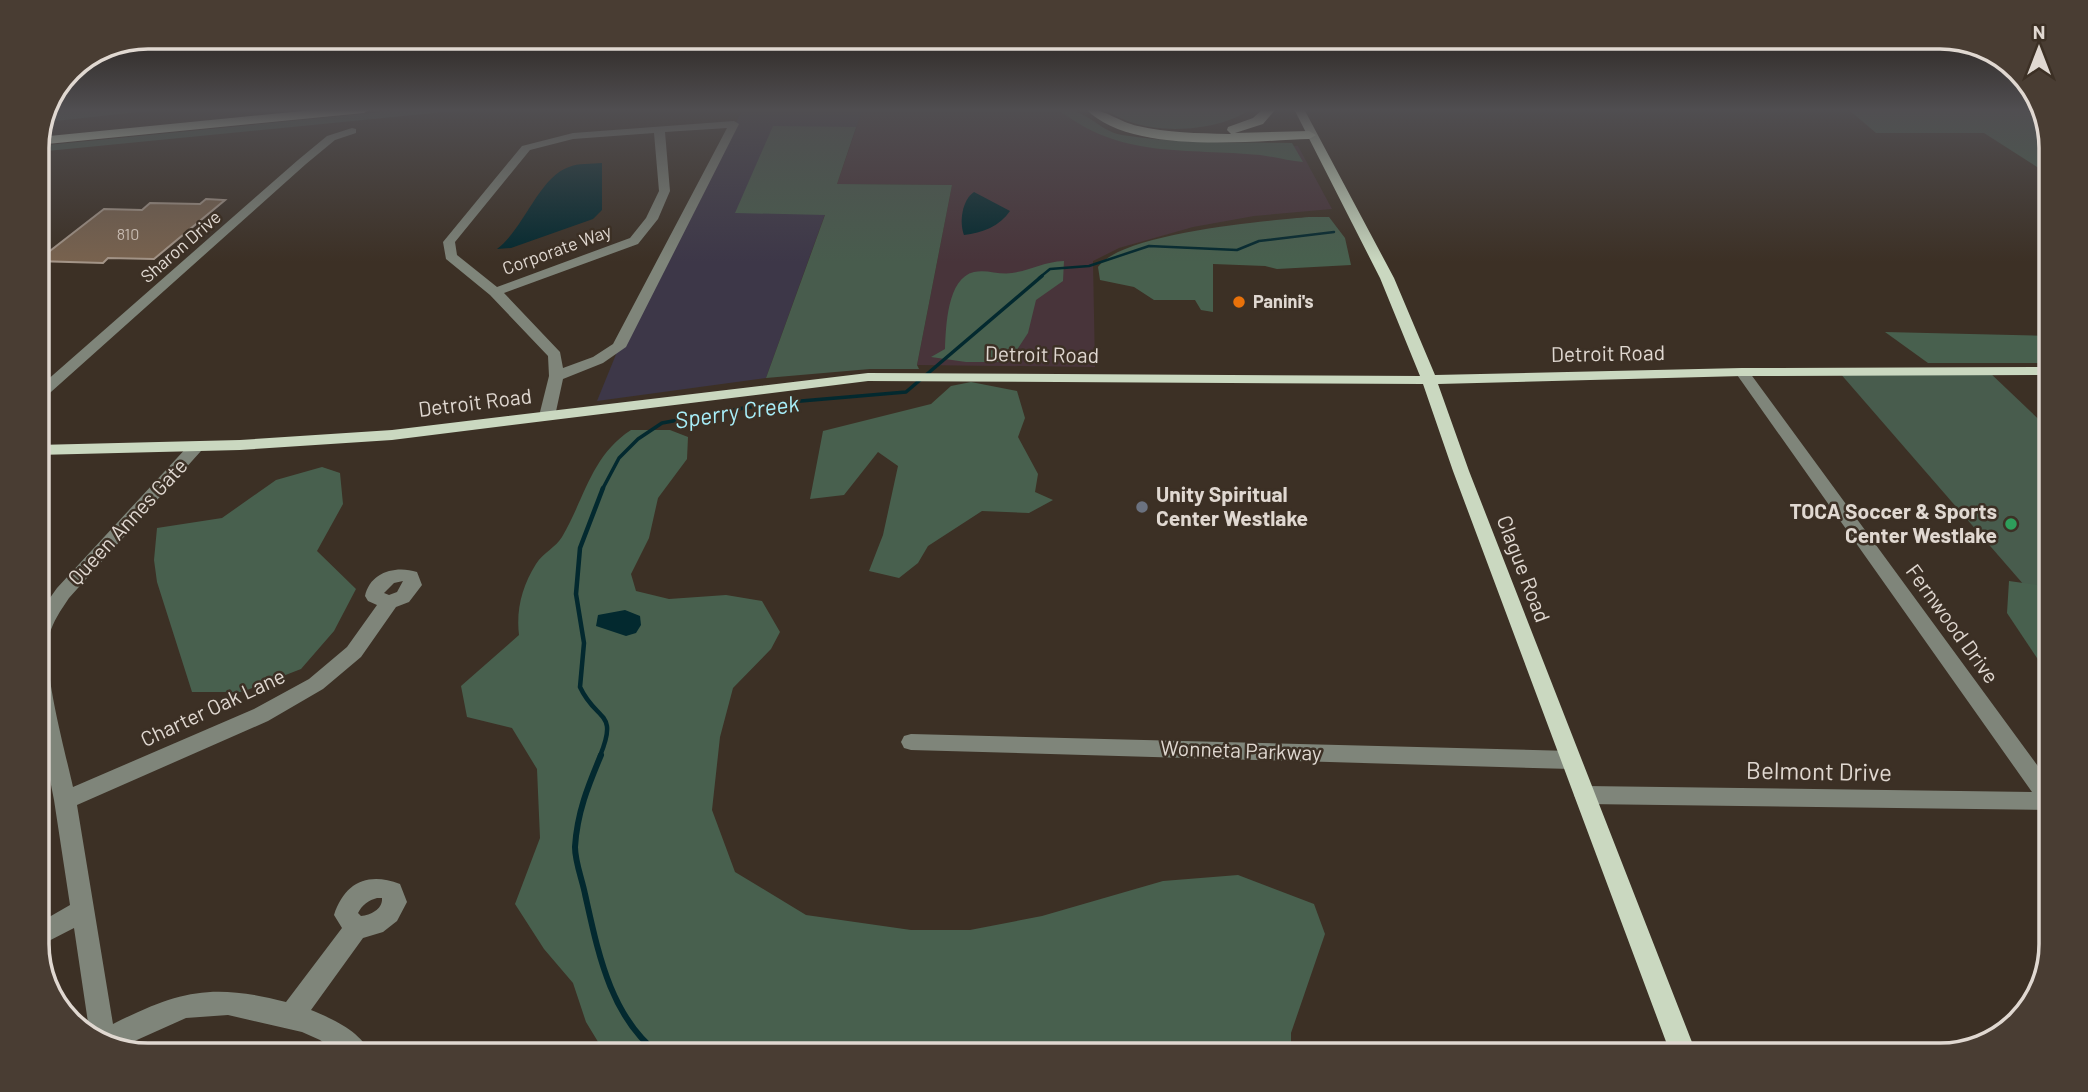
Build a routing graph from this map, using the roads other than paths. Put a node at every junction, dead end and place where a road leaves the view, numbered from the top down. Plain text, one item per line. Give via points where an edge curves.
1 (304, 160) edge
2 (516, 160) edge
3 (661, 160) edge
4 (715, 160) edge
5 (1324, 160) edge
6 (495, 292) junction
7 (2039, 371) edge
8 (1742, 372) junction
9 (556, 376) junction
10 (1430, 380) junction
11 (49, 386) edge
12 (547, 415) junction
13 (195, 448) junction
14 (49, 450) edge
15 (389, 602) dead end
16 (49, 614) edge
17 (49, 733) edge
18 (911, 742) dead end
19 (1571, 760) junction
20 (2039, 784) edge
21 (1585, 795) junction
22 (65, 800) junction
23 (2039, 801) edge
24 (82, 911) junction
25 (356, 928) dead end
26 (49, 929) edge
27 (290, 1017) junction
28 (102, 1032) edge
29 (116, 1037) edge
30 (343, 1043) edge
31 (1679, 1043) edge

1 - 11 street, Sharon Drive
2 - 6 street via 449,242 451,256
3 - 6 street, Corporate Way via 666,174 664,195 634,241
4 - 9 street via 619,347
5 - 10 main road, Clague Road via 1376,254
6 - 9 street via 555,355
7 - 8 main road, Detroit Road
8 - 10 main road, Detroit Road
8 - 20 street, Fernwood Drive
9 - 12 street
10 - 12 main road, Detroit Road via 909,376 793,383
10 - 19 main road, Clague Road
12 - 13 main road, Detroit Road via 445,429
13 - 14 main road, Detroit Road
13 - 16 street, Queen Annes Gate
15 - 22 street, Charter Oak Lane via 354,652 316,684 261,715
17 - 22 street, Queen Annes Gate
18 - 19 street, Wonneta Parkway
19 - 21 main road, Clague Road
21 - 23 street, Belmont Drive
21 - 31 main road, Clague Road
22 - 24 street, Queen Annes Gate
24 - 26 street
24 - 28 street, Queen Annes Gate
25 - 27 street
27 - 29 street via 221,1002 197,1003
27 - 30 street via 327,1030

